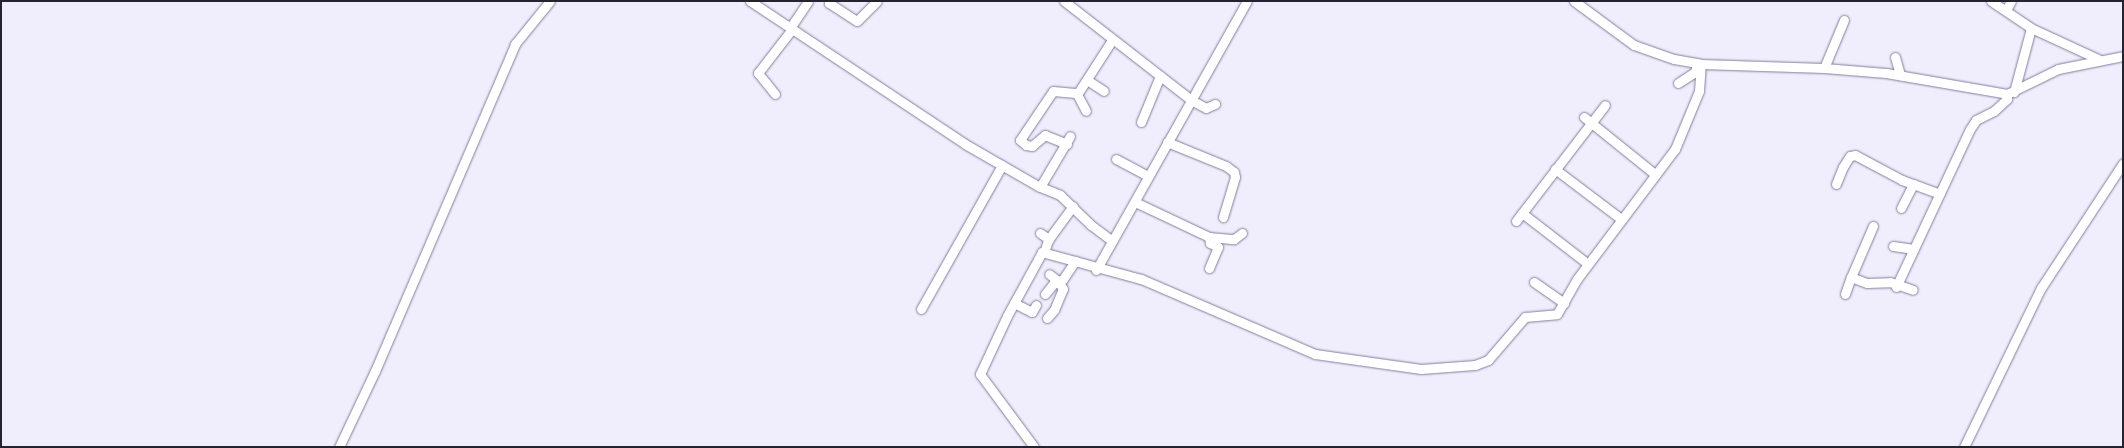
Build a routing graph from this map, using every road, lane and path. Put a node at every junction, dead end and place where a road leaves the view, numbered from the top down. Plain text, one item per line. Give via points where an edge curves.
1 (550, 1) edge
2 (750, 1) edge
3 (808, 1) edge
4 (877, 1) edge
5 (1064, 1) edge
6 (1247, 1) edge
7 (1574, 1) edge
8 (1991, 1) edge
9 (2011, 1) edge
10 (829, 2) edge
11 (2006, 10) junction
12 (1844, 20) dead end
13 (791, 28) junction
14 (2031, 28) junction
15 (1112, 40) junction
16 (2123, 56) edge
17 (1895, 57) dead end
18 (2098, 59) junction
19 (1699, 64) junction
20 (1824, 68) junction
21 (1160, 76) junction
22 (1900, 76) junction
23 (1087, 80) junction
24 (1678, 83) dead end
25 (1104, 91) dead end
26 (2011, 93) junction
27 (775, 94) dead end
28 (1077, 94) junction
29 (1191, 100) junction
30 (1215, 104) dead end
31 (1605, 105) dead end
32 (1086, 111) dead end
33 (1587, 120) junction
34 (1141, 122) dead end
35 (1167, 142) junction
36 (1116, 159) dead end
37 (2123, 164) edge
38 (1002, 165) junction
39 (1555, 169) junction
40 (1656, 175) junction
41 (1148, 176) junction
42 (1836, 184) dead end
43 (1913, 184) junction
44 (1040, 187) junction
45 (1940, 194) junction
46 (1135, 202) junction
47 (1073, 206) junction
48 (1900, 208) dead end
49 (1223, 217) dead end
50 (1621, 219) junction
51 (1873, 226) dead end
52 (1242, 233) dead end
53 (1040, 234) dead end
54 (1209, 237) junction
55 (1049, 239) junction
56 (1112, 241) junction
57 (1893, 246) dead end
58 (1914, 249) junction
59 (1044, 252) junction
60 (1075, 261) junction
61 (1588, 264) junction
62 (1209, 268) dead end
63 (1096, 269) junction
64 (1049, 274) dead end
65 (1852, 277) junction
66 (1058, 281) junction
67 (1534, 282) dead end
68 (1897, 285) junction
69 (1912, 290) dead end
70 (1044, 294) dead end
71 (1845, 294) dead end
72 (1014, 303) junction
73 (1564, 303) junction
74 (1036, 305) dead end
75 (921, 309) dead end
76 (1047, 318) dead end
77 (339, 447) edge
78 (1034, 447) edge
79 (1964, 447) edge

1 - 77 street via 515,44 375,371
2 - 13 street
3 - 13 street
4 - 10 street via 857,22
5 - 15 street
6 - 29 street
7 - 19 street via 1634,45
8 - 11 street
9 - 11 street
11 - 14 street
12 - 20 street
13 - 27 street via 758,74
13 - 38 street via 965,144
14 - 18 street
14 - 26 street
15 - 21 street
15 - 23 street
16 - 18 street
17 - 22 street
18 - 26 street via 2058,69
19 - 20 street
19 - 24 street via 1695,72
19 - 40 street via 1698,91 1675,149
20 - 22 street
21 - 29 street
21 - 34 street
22 - 26 street
23 - 25 street
23 - 28 street
26 - 45 street via 1994,111 1976,120
28 - 32 street
28 - 44 street via 1053,91 1020,140 1032,146 1045,135 1068,140
29 - 30 street via 1206,108
29 - 35 street
31 - 33 street
33 - 39 street
33 - 40 street
35 - 41 street
35 - 49 street via 1234,172 1236,177
36 - 41 street
37 - 79 street via 2041,288
38 - 44 street
38 - 75 street
39 - 50 street
39 - 61 street via 1519,217
40 - 50 street
41 - 46 street
42 - 43 street via 1850,156 1855,155
43 - 45 street
43 - 48 street
44 - 47 street via 1060,195
45 - 58 street
46 - 54 street
46 - 56 street
47 - 55 street
47 - 56 street via 1090,225
50 - 61 street
51 - 65 street
52 - 54 street via 1234,239
53 - 55 street
54 - 62 street via 1210,243 1218,247
55 - 59 street
56 - 63 street
57 - 58 street
58 - 68 street
59 - 60 street
59 - 72 street
60 - 63 street
60 - 66 street via 1063,279
61 - 73 street
63 - 73 street via 1147,282 1315,354 1421,369 1484,362 1523,319 1552,316
64 - 66 street
65 - 68 street via 1867,283 1890,282
65 - 71 street
66 - 70 street
66 - 76 street via 1062,294
67 - 73 street
68 - 69 street
72 - 74 street via 1032,312
72 - 78 street via 980,374

